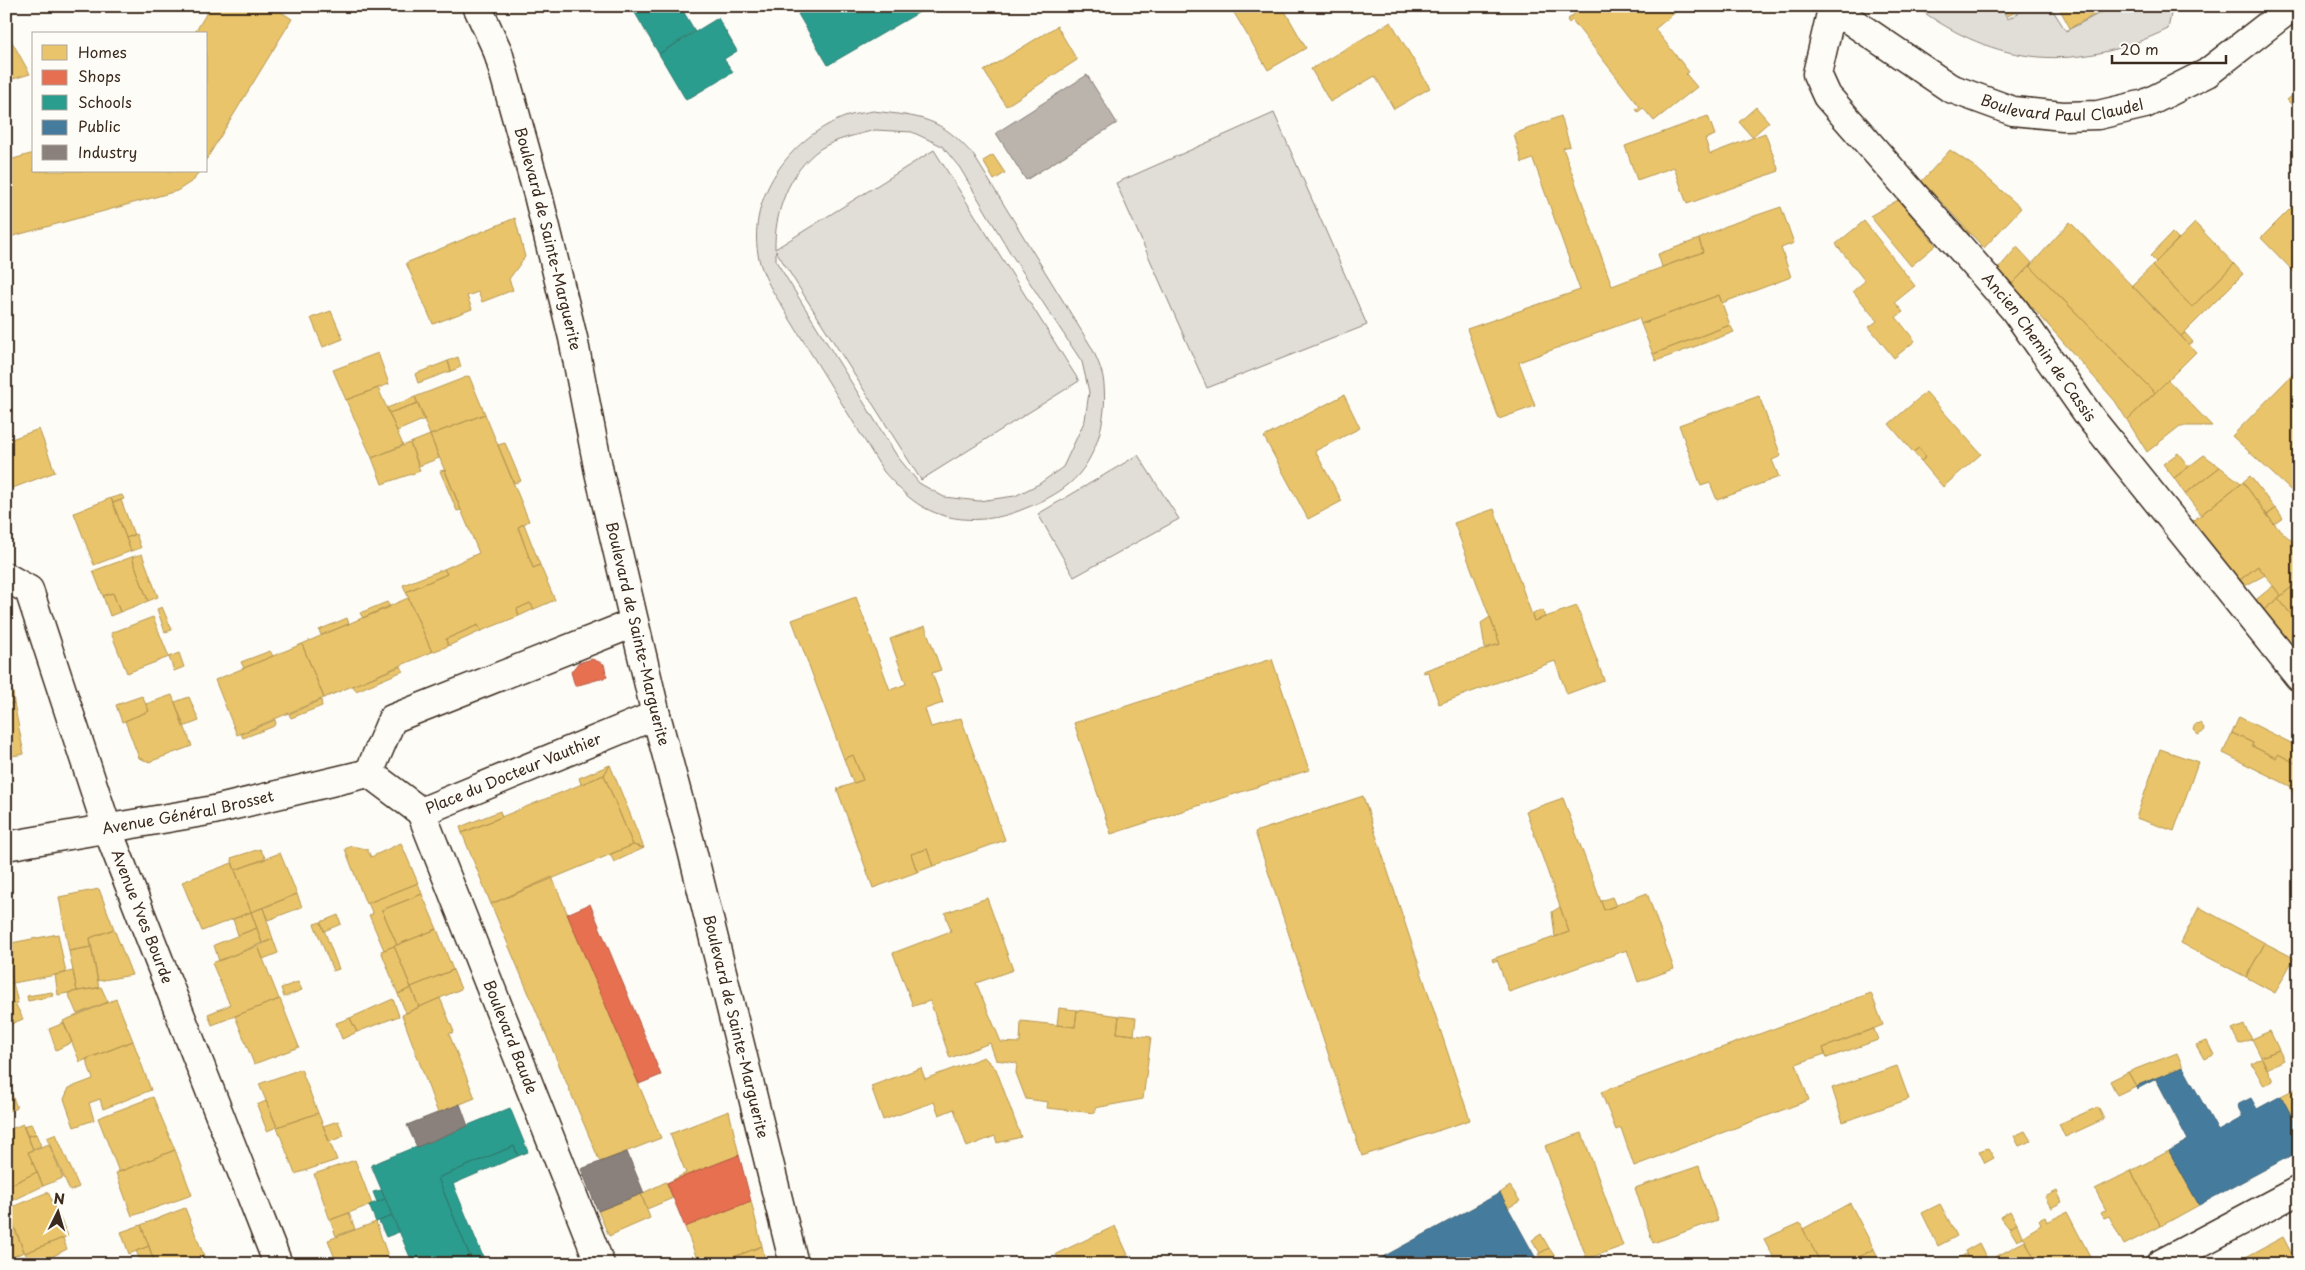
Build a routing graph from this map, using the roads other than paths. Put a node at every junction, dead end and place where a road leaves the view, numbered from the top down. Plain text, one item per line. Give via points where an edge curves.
1 (477, 6) edge
2 (2293, 6) edge
3 (1831, 7) edge
4 (6, 577) edge
5 (634, 623) junction
6 (2299, 677) edge
7 (656, 715) junction
8 (369, 773) junction
9 (421, 812) junction
10 (107, 828) junction
11 (6, 846) edge
12 (2299, 1190) edge
13 (2203, 1254) edge
14 (278, 1264) edge
15 (600, 1264) edge
16 (794, 1264) edge
17 (2160, 1264) edge

1 - 5 street, Boulevard de Sainte-Marguerite via 498,52 538,195 573,338 599,472
2 - 3 street, Boulevard Paul Claudel via 2207,73 2145,104 2098,115 2064,116 2012,111 1950,88
3 - 6 street, Ancien Chemin de Cassis via 1817,74 1827,96 2014,309 2092,420
4 - 10 street, Avenue Yves Bourde via 30,590
5 - 7 street, Boulevard de Sainte-Marguerite
5 - 8 street via 392,719
7 - 9 street, Place du Docteur Vauthier
7 - 16 street, Boulevard de Sainte-Marguerite
8 - 9 street, Place du Docteur Vauthier
8 - 10 street, Avenue Général Brosset via 214,810
9 - 15 street, Boulevard Baude
10 - 11 street, Avenue Général Brosset
10 - 14 street, Avenue Yves Bourde
12 - 13 street
13 - 17 street

